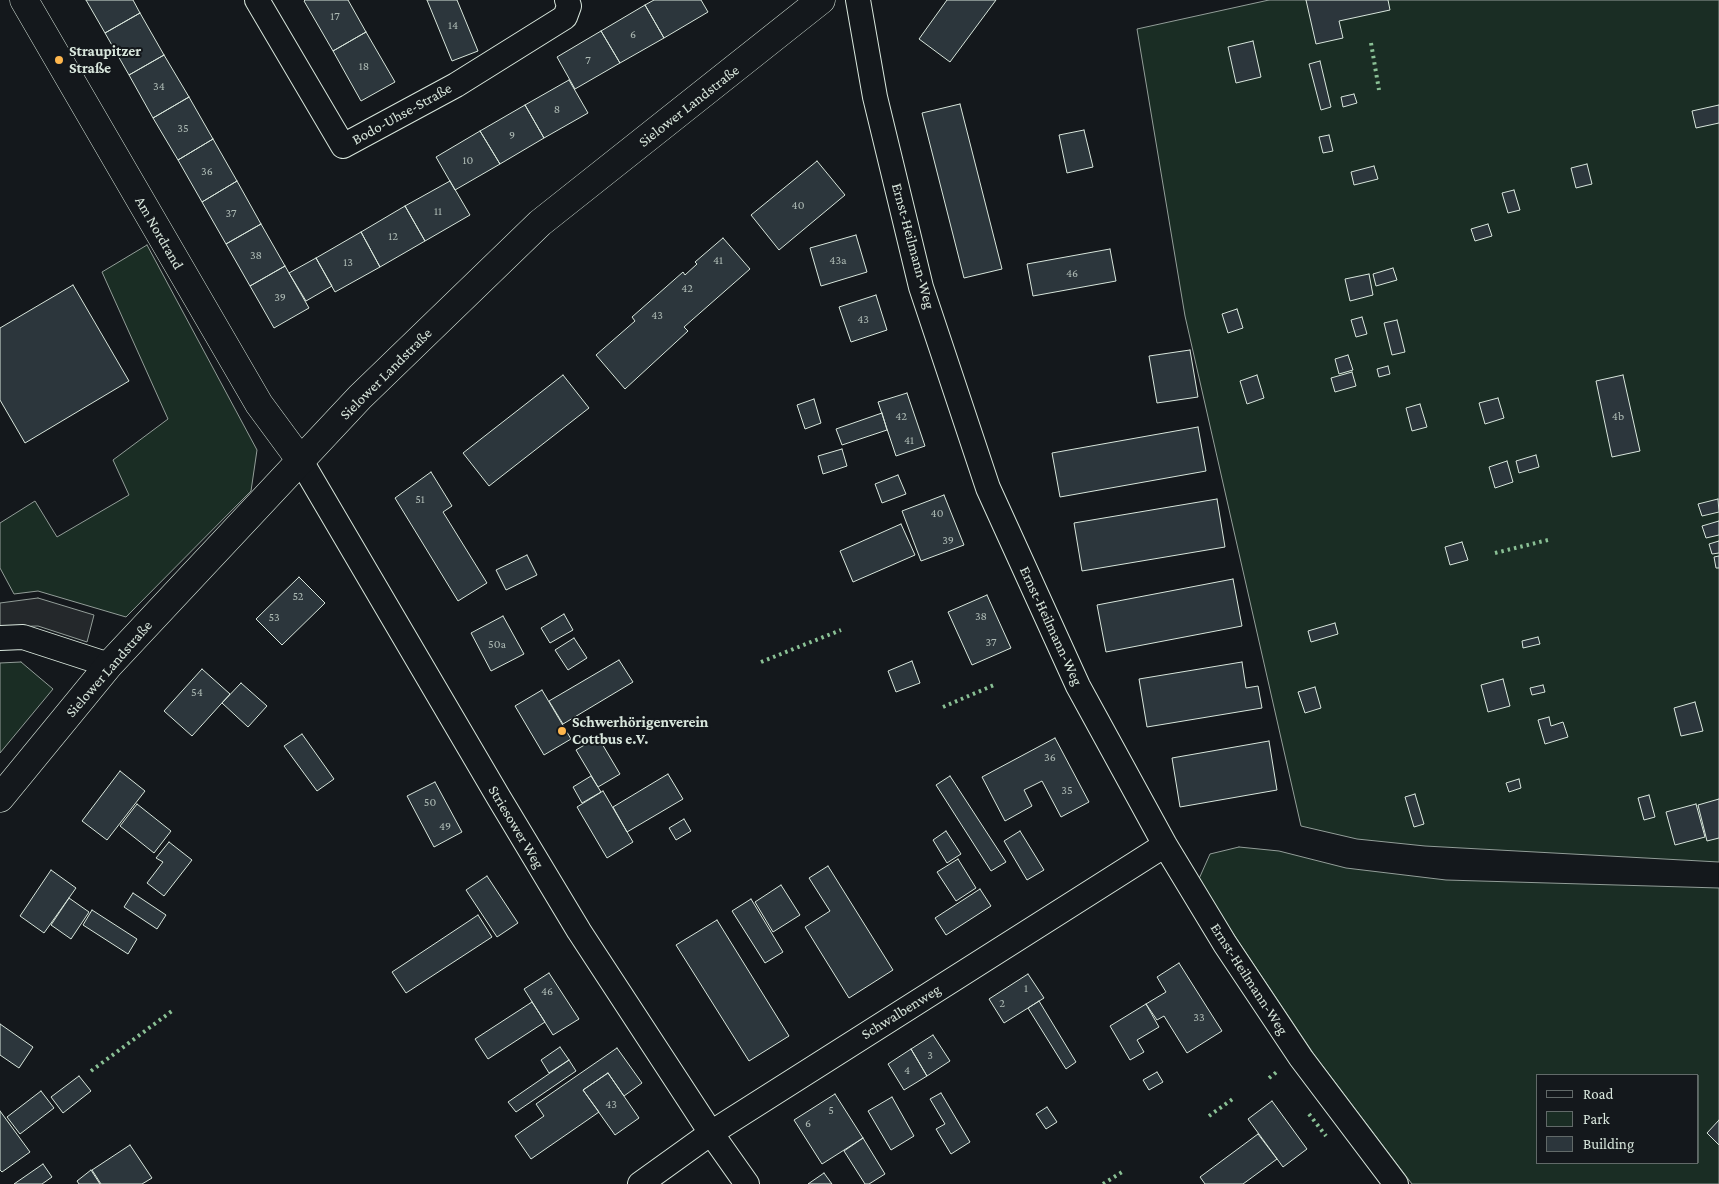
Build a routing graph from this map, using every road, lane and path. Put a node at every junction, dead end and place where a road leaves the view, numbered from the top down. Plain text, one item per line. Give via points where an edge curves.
1 (24, 0) edge
2 (257, 0) edge
3 (567, 0) edge
4 (821, 0) edge
5 (858, 0) edge
6 (301, 461) junction
7 (0, 638) edge
8 (109, 665) junction
9 (0, 798) edge
10 (1165, 845) junction
11 (711, 1133) junction
12 (640, 1184) edge
13 (747, 1184) edge
14 (1396, 1184) edge

1 - 6 main road, Am Nordrand via 259,404
2 - 3 street, Bodo-Uhse-Straße via 343,146 456,85 565,17 569,6
4 - 6 main road, Sielower Landstraße via 540,224 360,397
5 - 10 street, Ernst-Heilmann-Weg via 875,97 921,287 988,488 1078,686
6 - 8 main road, Sielower Landstraße
6 - 11 street, Striesower Weg via 579,931
7 - 8 street via 23,637
8 - 9 main road, Sielower Landstraße
10 - 11 street, Schwalbenweg
10 - 14 street, Ernst-Heilmann-Weg via 1224,944 1301,1058
11 - 12 street, Schwalbenweg
11 - 13 street, Striesower Weg

